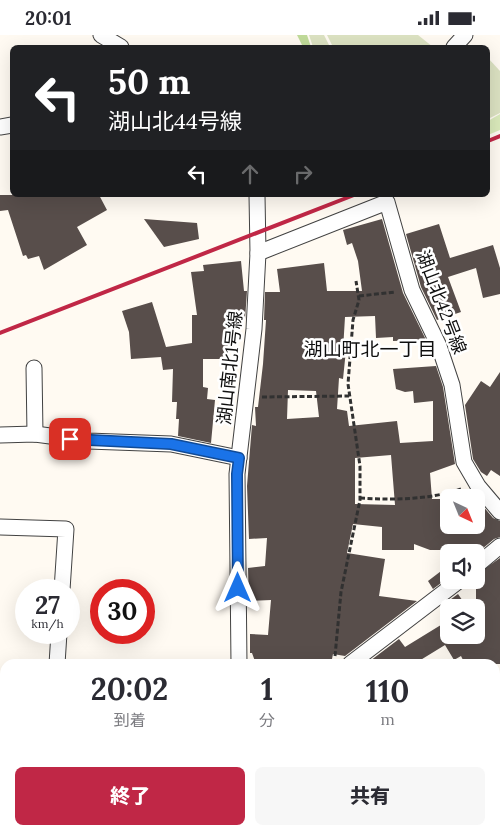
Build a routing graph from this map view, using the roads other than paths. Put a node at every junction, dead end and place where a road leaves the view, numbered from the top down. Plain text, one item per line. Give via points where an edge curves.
1 (101, 35) edge
2 (465, 35) edge
3 (118, 45) edge
4 (456, 45) edge
5 (257, 197) edge
6 (258, 253) junction
7 (34, 368) dead end
8 (35, 434) junction
9 (0, 435) edge
10 (239, 458) junction
11 (500, 512) edge
12 (0, 527) edge
13 (500, 546) edge
14 (485, 558) edge
15 (63, 579) edge
16 (448, 589) edge
17 (58, 644) edge
18 (57, 659) edge
19 (239, 659) edge
20 (356, 659) edge

1 - 3 street
2 - 4 street
5 - 6 street, 湖山南北1号線
6 - 10 street, 湖山南北1号線 via 254,329
6 - 11 street, 湖山北42号線 via 387,202 412,290 439,346 452,385 464,462 474,481
7 - 8 street
8 - 9 street
8 - 10 street via 88,441 171,444
10 - 19 street, 湖山南北1号線
12 - 15 street via 66,529
13 - 14 street
16 - 20 street
17 - 18 street

